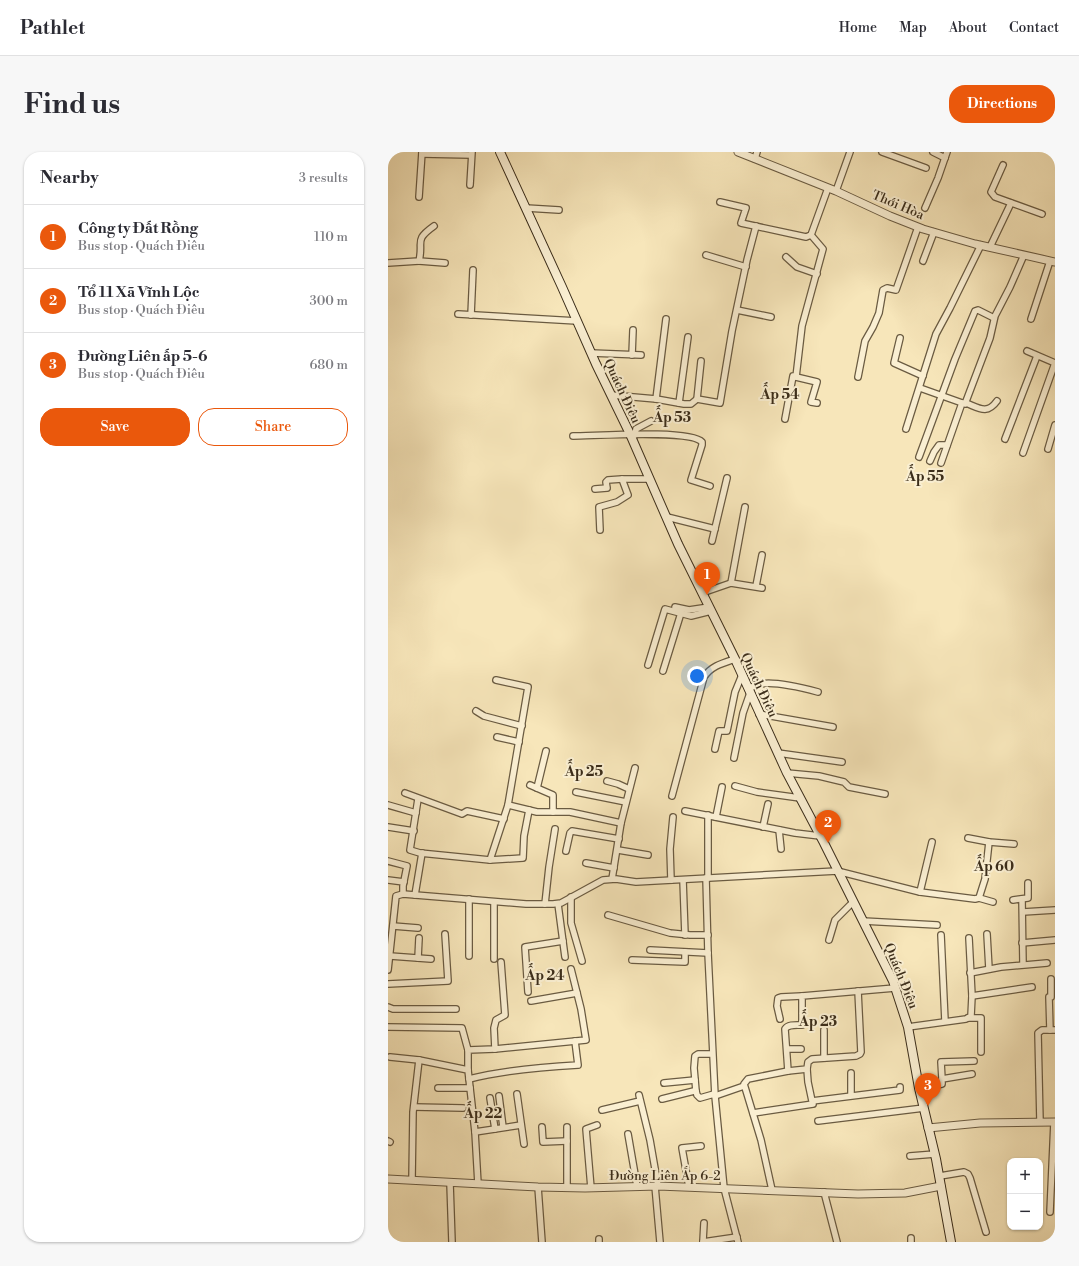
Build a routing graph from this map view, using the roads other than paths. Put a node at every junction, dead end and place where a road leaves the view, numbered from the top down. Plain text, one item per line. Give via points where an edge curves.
1 (500, 152) edge
2 (738, 152) edge
3 (850, 152) edge
4 (882, 152) edge
5 (933, 152) edge
6 (422, 153) edge
7 (472, 154) edge
8 (756, 155) edge
9 (946, 155) edge
10 (1003, 165) dead end
11 (926, 168) dead end
12 (470, 186) dead end
13 (828, 188) junction
14 (836, 191) junction
15 (419, 197) dead end
16 (720, 202) dead end
17 (1011, 203) junction
18 (526, 208) junction
19 (925, 208) dead end
20 (559, 210) dead end
21 (1042, 214) dead end
22 (434, 226) dead end
23 (756, 226) junction
24 (918, 227) junction
25 (934, 232) junction
26 (811, 235) junction
27 (981, 245) junction
28 (990, 247) junction
29 (706, 255) dead end
30 (1024, 255) junction
31 (786, 257) dead end
32 (418, 261) junction
33 (923, 261) dead end
34 (1053, 262) edge
35 (388, 263) edge
36 (445, 263) dead end
37 (746, 267) junction
38 (473, 270) dead end
39 (817, 274) junction
40 (737, 310) junction
41 (458, 314) dead end
42 (471, 315) junction
43 (771, 317) dead end
44 (994, 318) junction
45 (666, 319) dead end
46 (1031, 319) dead end
47 (578, 321) junction
48 (633, 330) dead end
49 (688, 337) dead end
50 (900, 338) dead end
51 (1027, 351) dead end
52 (591, 353) junction
53 (632, 354) junction
54 (641, 355) dead end
55 (1037, 356) junction
56 (700, 361) dead end
57 (1055, 363) edge
58 (923, 376) junction
59 (796, 377) junction
60 (858, 377) dead end
61 (920, 388) junction
62 (611, 395) junction
63 (942, 396) junction
64 (656, 399) junction
65 (697, 399) junction
66 (997, 402) dead end
67 (817, 403) dead end
68 (964, 403) junction
69 (679, 404) junction
70 (785, 419) dead end
71 (651, 421) dead end
72 (1055, 426) edge
73 (906, 429) dead end
74 (632, 434) junction
75 (573, 436) dead end
76 (1004, 439) dead end
77 (947, 445) junction
78 (1048, 449) dead end
79 (1023, 453) dead end
80 (919, 457) dead end
81 (930, 461) dead end
82 (941, 463) dead end
83 (727, 478) dead end
84 (622, 479) junction
85 (650, 480) junction
86 (710, 486) dead end
87 (595, 489) dead end
88 (745, 507) dead end
89 (667, 517) junction
90 (715, 529) junction
91 (600, 530) dead end
92 (712, 541) dead end
93 (762, 555) dead end
94 (731, 583) junction
95 (702, 593) junction
96 (674, 607) dead end
97 (710, 609) junction
98 (681, 614) junction
99 (734, 659) junction
100 (648, 665) dead end
101 (663, 671) dead end
102 (742, 675) junction
103 (496, 680) dead end
104 (749, 691) junction
105 (818, 692) dead end
106 (476, 711) dead end
107 (759, 714) junction
108 (522, 726) junction
109 (833, 727) dead end
110 (497, 736) dead end
111 (519, 742) junction
112 (714, 749) dead end
113 (546, 751) dead end
114 (778, 753) junction
115 (734, 758) dead end
116 (842, 762) dead end
117 (635, 768) dead end
118 (787, 773) junction
119 (606, 781) dead end
120 (530, 785) dead end
121 (735, 786) dead end
122 (722, 787) dead end
123 (537, 788) junction
124 (629, 789) junction
125 (576, 792) dead end
126 (405, 793) dead end
127 (886, 794) dead end
128 (672, 796) dead end
129 (800, 798) junction
130 (418, 799) junction
131 (626, 802) junction
132 (768, 804) dead end
133 (388, 805) edge
134 (508, 805) junction
135 (529, 810) junction
136 (685, 811) dead end
137 (553, 812) junction
138 (416, 813) junction
139 (708, 815) junction
140 (673, 817) dead end
141 (716, 817) junction
142 (504, 819) junction
143 (621, 823) junction
144 (388, 827) edge
145 (763, 827) junction
146 (555, 829) dead end
147 (779, 830) junction
148 (414, 831) junction
149 (820, 836) junction
150 (968, 838) dead end
151 (619, 839) junction
152 (932, 842) dead end
153 (989, 842) junction
154 (1014, 844) dead end
155 (781, 849) dead end
156 (618, 850) junction
157 (566, 851) dead end
158 (422, 853) junction
159 (648, 855) dead end
160 (490, 860) junction
161 (388, 861) edge
162 (586, 863) dead end
163 (614, 868) junction
164 (838, 871) junction
165 (707, 878) junction
166 (612, 879) junction
167 (388, 880) edge
168 (671, 880) junction
169 (683, 880) junction
170 (404, 882) junction
171 (1028, 883) dead end
172 (920, 892) junction
173 (403, 894) junction
174 (414, 895) junction
175 (571, 897) junction
176 (979, 898) junction
177 (1022, 899) junction
178 (469, 900) junction
179 (1014, 900) dead end
180 (494, 902) junction
181 (853, 902) junction
182 (993, 902) dead end
183 (545, 904) junction
184 (558, 904) junction
185 (1055, 910) edge
186 (1023, 912) junction
187 (608, 915) dead end
188 (863, 921) junction
189 (937, 924) dead end
190 (393, 926) junction
191 (418, 928) dead end
192 (390, 932) edge
193 (445, 934) dead end
194 (708, 934) junction
195 (988, 934) dead end
196 (685, 935) junction
197 (941, 935) dead end
198 (419, 938) dead end
199 (969, 938) dead end
200 (829, 940) dead end
201 (1055, 940) edge
202 (563, 941) junction
203 (1022, 943) junction
204 (650, 950) dead end
205 (685, 952) junction
206 (708, 953) junction
207 (390, 956) junction
208 (469, 956) dead end
209 (418, 958) junction
210 (565, 958) dead end
211 (494, 959) dead end
212 (431, 960) dead end
213 (632, 960) dead end
214 (582, 961) dead end
215 (388, 962) edge
216 (501, 962) dead end
217 (1046, 963) dead end
218 (1023, 964) junction
219 (571, 969) dead end
220 (989, 969) junction
221 (388, 970) edge
222 (970, 973) junction
223 (1051, 979) dead end
224 (388, 984) edge
225 (1032, 987) dead end
226 (895, 988) junction
227 (858, 991) junction
228 (528, 992) dead end
229 (577, 992) junction
230 (802, 996) junction
231 (972, 996) junction
232 (531, 1001) dead end
233 (388, 1007) edge
234 (456, 1009) dead end
235 (968, 1018) junction
236 (780, 1019) dead end
237 (945, 1022) junction
238 (388, 1027) edge
239 (908, 1027) junction
240 (824, 1030) dead end
241 (1052, 1030) edge
242 (575, 1041) junction
243 (800, 1048) dead end
244 (496, 1049) junction
245 (787, 1049) junction
246 (468, 1050) junction
247 (981, 1052) dead end
248 (712, 1054) junction
249 (390, 1057) dead end
250 (824, 1058) junction
251 (419, 1060) junction
252 (974, 1061) dead end
253 (807, 1069) junction
254 (468, 1070) junction
255 (788, 1071) junction
256 (851, 1073) dead end
257 (972, 1074) dead end
258 (469, 1079) junction
259 (942, 1079) junction
260 (695, 1080) junction
261 (664, 1083) dead end
262 (744, 1086) junction
263 (900, 1087) dead end
264 (438, 1088) dead end
265 (470, 1088) junction
266 (919, 1088) junction
267 (696, 1091) junction
268 (516, 1094) dead end
269 (715, 1095) junction
270 (851, 1095) junction
271 (499, 1096) dead end
272 (490, 1098) dead end
273 (662, 1099) dead end
274 (813, 1104) dead end
275 (414, 1107) junction
276 (463, 1108) dead end
277 (924, 1108) junction
278 (602, 1110) dead end
279 (753, 1113) junction
280 (818, 1121) dead end
281 (1040, 1122) junction
282 (1054, 1122) edge
283 (521, 1124) junction
284 (597, 1126) dead end
285 (542, 1127) dead end
286 (567, 1127) dead end
287 (504, 1128) junction
288 (928, 1128) junction
289 (495, 1129) junction
290 (475, 1132) junction
291 (628, 1134) dead end
292 (567, 1141) junction
293 (524, 1144) dead end
294 (701, 1146) dead end
295 (935, 1154) junction
296 (910, 1156) dead end
297 (940, 1176) junction
298 (388, 1179) edge
299 (412, 1180) junction
300 (450, 1183) junction
301 (478, 1184) junction
302 (637, 1186) junction
303 (657, 1186) junction
304 (941, 1186) junction
305 (538, 1187) junction
306 (567, 1187) junction
307 (689, 1187) junction
308 (590, 1188) junction
309 (724, 1188) junction
310 (772, 1190) junction
311 (824, 1192) junction
312 (1050, 1212) dead end
313 (704, 1223) dead end
314 (986, 1232) dead end
315 (738, 1240) edge
316 (452, 1242) edge
317 (542, 1242) edge
318 (660, 1242) edge
319 (703, 1242) edge
320 (837, 1242) edge
321 (951, 1242) edge

1 - 18 main road, Quách Điêu
2 - 8 street, Thới Hòa
3 - 14 street
4 - 11 street
5 - 9 street
6 - 7 street
6 - 15 street
7 - 12 street
8 - 13 street, Thới Hòa
9 - 19 street
10 - 17 street via 992,192 995,197
13 - 14 street, Thới Hòa
13 - 26 street
14 - 24 street, Thới Hòa
16 - 23 street via 746,208 741,223
17 - 21 street
17 - 28 street
18 - 20 street
18 - 47 main road, Quách Điêu
22 - 32 street via 424,233 420,241 421,253
23 - 26 street via 806,237
23 - 37 street
24 - 25 street, Thới Hòa
24 - 60 street via 896,290 883,290 879,313 865,341
25 - 27 street, Thới Hòa
25 - 33 street
26 - 39 street via 823,249
27 - 28 street, Thới Hòa
27 - 58 street via 936,334
28 - 30 street, Thới Hòa
29 - 37 street
30 - 34 street, Thới Hòa
30 - 44 street
31 - 39 street via 797,267
32 - 35 street
32 - 36 street
34 - 46 street
37 - 40 street
38 - 42 street
39 - 59 street via 802,326
40 - 43 street
40 - 65 street via 720,402
41 - 42 street
42 - 47 street
44 - 63 street via 975,311
44 - 68 street via 990,338
45 - 64 street
47 - 52 main road, Quách Điêu
48 - 53 street
49 - 69 street
50 - 58 street via 894,363
51 - 55 street
52 - 53 street
52 - 62 main road, Quách Điêu
53 - 54 street
55 - 57 street
55 - 76 street
56 - 65 street
57 - 79 street
58 - 61 street
59 - 67 street via 817,382 811,402
59 - 70 street via 793,376
61 - 63 street
61 - 73 street
62 - 64 street
62 - 74 main road, Quách Điêu
63 - 68 street
63 - 80 street
64 - 69 street
65 - 69 street via 690,404
66 - 68 street via 992,408 985,410
68 - 77 street
71 - 74 street
72 - 78 street
74 - 75 street
74 - 85 main road, Quách Điêu
74 - 86 street via 700,439 702,445 691,480
77 - 81 street via 939,445
77 - 82 street
83 - 90 street
84 - 85 street
84 - 87 street via 608,480 607,488
84 - 91 street via 628,495 617,502 599,507
85 - 89 main road, Quách Điêu
88 - 94 street
89 - 90 street
89 - 95 main road, Quách Điêu
90 - 92 street
93 - 94 street via 759,587
94 - 95 street
95 - 97 main road, Quách Điêu
96 - 97 street via 689,610
97 - 98 street via 691,616
97 - 99 main road, Quách Điêu
98 - 100 street via 665,609
98 - 101 street
99 - 102 main road, Quách Điêu
99 - 128 street via 711,669 704,677
102 - 104 main road, Quách Điêu
102 - 112 street via 735,692 727,731 718,731
103 - 108 street via 528,687
104 - 105 street via 760,684 766,684
104 - 107 main road, Quách Điêu
104 - 115 street
106 - 108 street via 484,716
107 - 109 street
107 - 114 main road, Quách Điêu
108 - 111 street
110 - 111 street
111 - 134 street
113 - 123 street
114 - 116 street
114 - 118 main road, Quách Điêu
117 - 124 street
118 - 127 street via 819,776 844,782 849,787
118 - 129 main road, Quách Điêu
119 - 124 street
120 - 123 street
121 - 129 street
122 - 141 street
123 - 137 street via 553,795
124 - 131 street
125 - 131 street
126 - 130 street
129 - 149 main road, Quách Điêu
130 - 138 street
130 - 142 street via 462,814 467,811
131 - 143 street
132 - 145 street
133 - 138 street
134 - 135 street
134 - 142 street
135 - 137 street
135 - 160 street via 523,858
136 - 139 street
137 - 143 street via 570,812
138 - 148 street
139 - 141 street
139 - 165 street
140 - 168 street
141 - 145 street
142 - 160 street
143 - 151 street
144 - 148 street
145 - 147 street
146 - 183 street
147 - 149 street
147 - 155 street
148 - 158 street via 410,850
149 - 164 main road, Quách Điêu
150 - 153 street
151 - 156 street
151 - 157 street via 571,831
152 - 172 street
153 - 154 street
153 - 176 street
156 - 159 street
156 - 163 street
158 - 160 street
158 - 174 street
161 - 170 street via 407,866
162 - 163 street
163 - 166 street
164 - 165 street
164 - 172 street
164 - 181 main road, Quách Điêu
165 - 169 street
165 - 194 street
166 - 168 street via 636,882
166 - 175 street via 603,880
167 - 170 street
168 - 169 street
169 - 196 street
170 - 173 street
171 - 177 street via 1029,898
172 - 176 street
173 - 174 street
173 - 190 street via 396,896
174 - 178 street
175 - 184 street
175 - 214 street via 571,924
176 - 182 street
177 - 179 street
177 - 186 street
178 - 180 street
178 - 208 street
180 - 183 street
180 - 211 street
181 - 188 main road, Quách Điêu
181 - 200 street via 835,920
183 - 184 street
184 - 202 street
185 - 186 street
186 - 203 street
187 - 196 street
188 - 189 street
188 - 226 main road, Quách Điêu
190 - 191 street
190 - 192 street
192 - 207 street
193 - 224 street via 448,980
194 - 196 street
194 - 206 street
195 - 220 street
197 - 237 street
198 - 209 street
199 - 222 street
201 - 203 street
202 - 210 street
202 - 228 street via 525,946
203 - 218 street
204 - 205 street
205 - 206 street
205 - 213 street via 685,962
206 - 248 street
207 - 209 street
207 - 215 street
209 - 212 street
215 - 221 street
216 - 244 street via 505,1015 496,1020
217 - 218 street
218 - 220 street
219 - 229 street
220 - 222 street
222 - 231 street
223 - 241 street
225 - 231 street
226 - 227 street
226 - 239 main road, Quách Điêu
227 - 230 street
227 - 250 street via 861,1053 856,1056
229 - 232 street
229 - 242 street via 586,1039
230 - 236 street via 778,998
230 - 245 street via 802,1025 790,1025 785,1029
231 - 235 street via 972,1012
233 - 234 street
235 - 237 street
235 - 247 street via 981,1018
237 - 239 street
238 - 246 street via 462,1028
239 - 266 main road, Quách Điêu
240 - 250 street
241 - 281 street via 1042,1030 1038,1033
242 - 244 street
242 - 258 street via 578,1065 502,1071
243 - 245 street
244 - 246 street
245 - 255 street
246 - 254 street
248 - 260 street via 695,1056
248 - 269 street
249 - 251 street
250 - 253 street via 809,1061
251 - 254 street
251 - 275 street
252 - 259 street via 941,1062
253 - 255 street
253 - 270 street via 812,1100
254 - 258 street
255 - 262 street via 748,1079
256 - 270 street
257 - 259 street
258 - 265 street
259 - 266 street via 942,1084
260 - 261 street
260 - 267 street
262 - 269 street
262 - 279 street
263 - 270 street via 900,1090
264 - 265 street
265 - 290 street
266 - 277 main road, Quách Điêu
267 - 269 street via 700,1098
267 - 273 street
268 - 283 street
269 - 309 street
271 - 287 street
272 - 289 street
274 - 279 street
275 - 276 street
275 - 299 street
277 - 280 street
277 - 288 main road, Quách Điêu
278 - 303 street via 640,1098
279 - 310 street
281 - 282 street
281 - 288 street via 980,1123
282 - 312 street
283 - 287 street
283 - 293 street
284 - 308 street via 586,1129
285 - 292 street via 543,1142
286 - 292 street
287 - 289 street
288 - 295 main road, Quách Điêu
289 - 290 street
290 - 301 street
291 - 302 street
292 - 306 street
294 - 307 street via 682,1148
295 - 296 street
295 - 297 main road, Quách Điêu
297 - 304 main road, Quách Điêu
297 - 314 street via 964,1172 968,1174
298 - 299 street, Đường Liên Ấp 6-2
299 - 300 street, Đường Liên Ấp 6-2
300 - 301 street, Đường Liên Ấp 6-2
300 - 316 street
301 - 305 street, Đường Liên Ấp 6-2
302 - 303 street, Đường Liên Ấp 6-2
302 - 308 street, Đường Liên Ấp 6-2
303 - 307 street, Đường Liên Ấp 6-2
303 - 318 street
304 - 311 street, Đường Liên Ấp 6-2 via 905,1193
304 - 321 main road, Quách Điêu
305 - 306 street, Đường Liên Ấp 6-2
305 - 317 street
306 - 308 street, Đường Liên Ấp 6-2
307 - 309 street, Đường Liên Ấp 6-2
309 - 310 street, Đường Liên Ấp 6-2
309 - 315 street
310 - 311 street, Đường Liên Ấp 6-2
311 - 320 street
313 - 319 street
315 - 319 street

